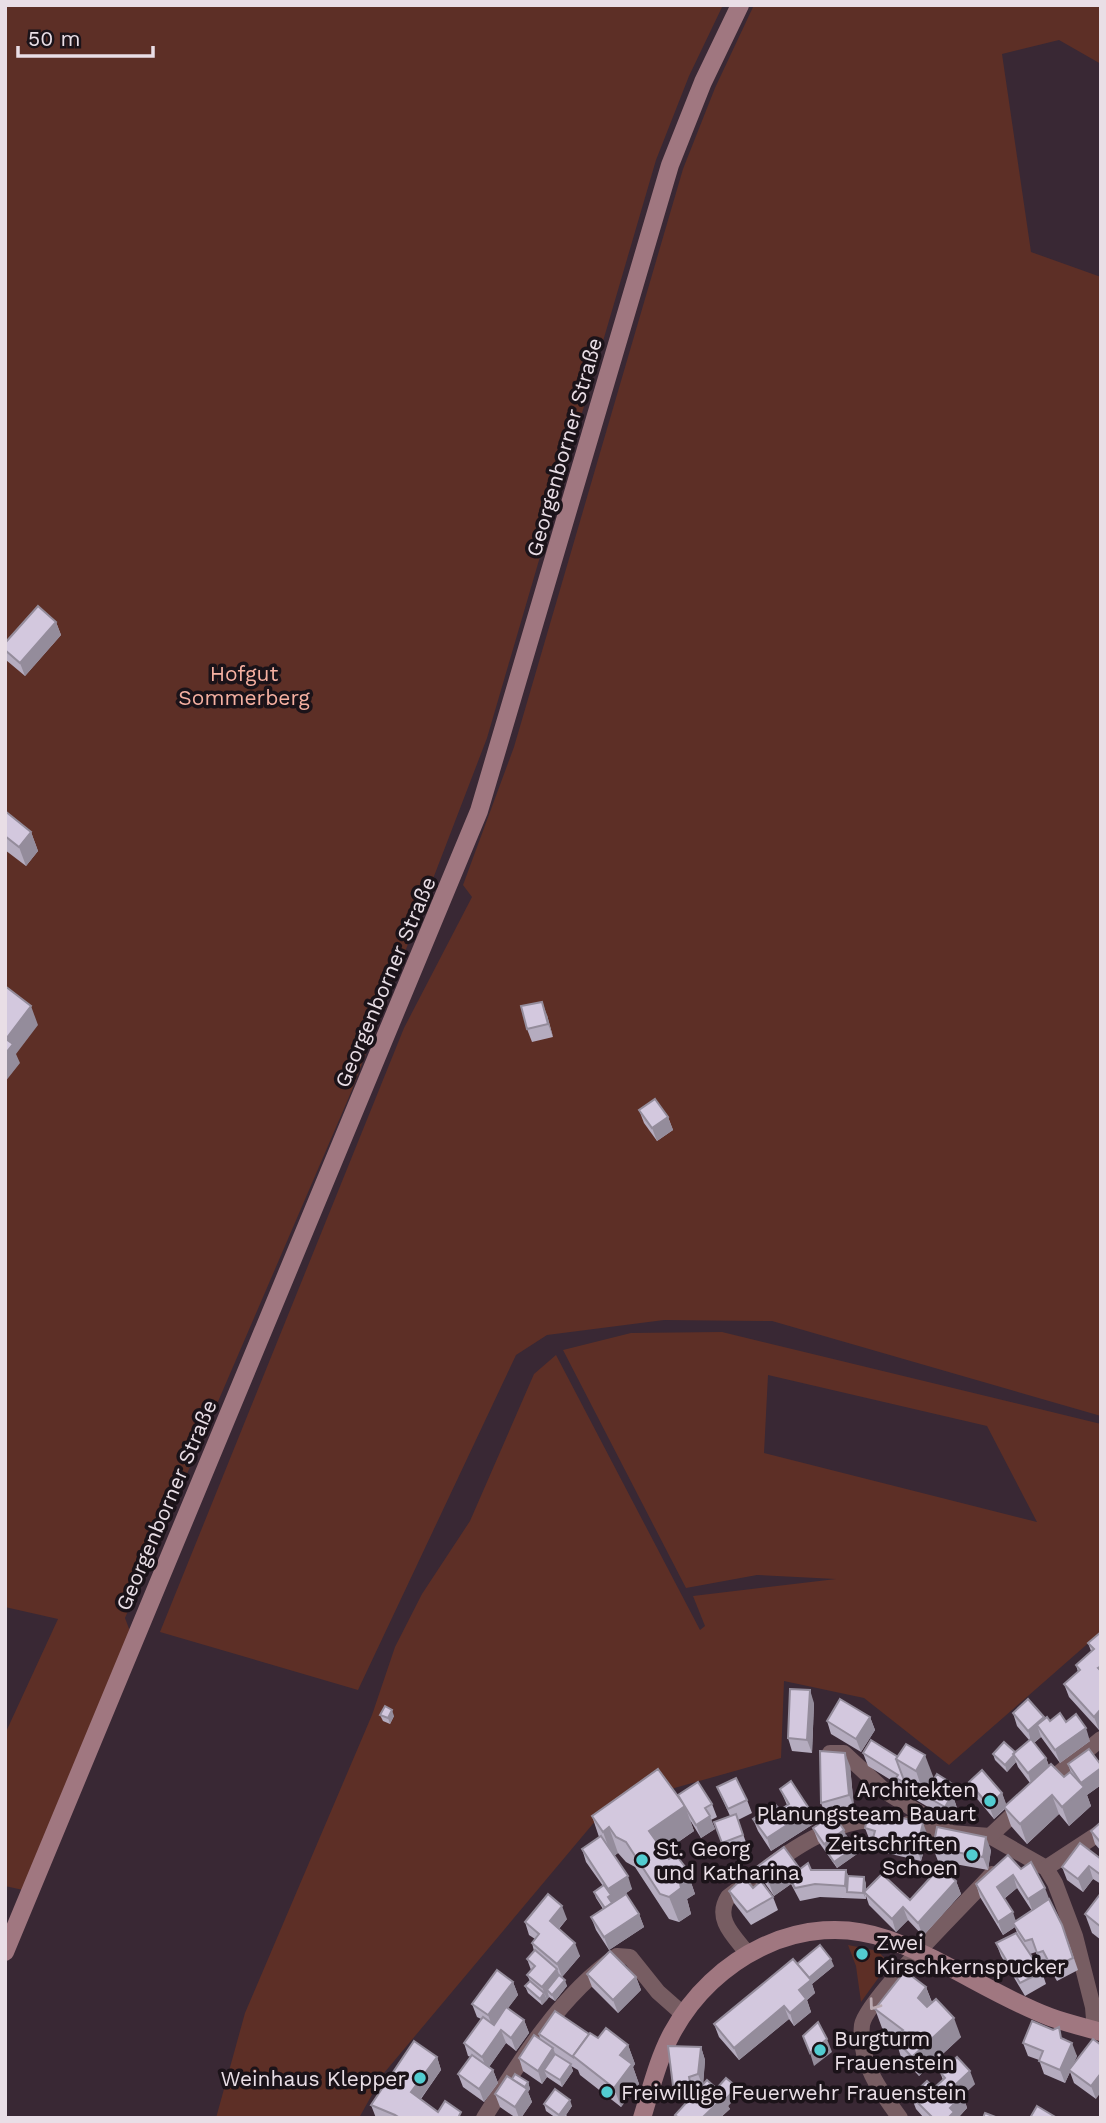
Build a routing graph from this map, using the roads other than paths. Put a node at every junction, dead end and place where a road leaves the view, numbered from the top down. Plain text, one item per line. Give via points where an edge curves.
1 (740, 5) edge
2 (1101, 1739) edge
3 (830, 1753) edge
4 (1101, 1832) edge
5 (952, 1833) junction
6 (990, 1836) junction
7 (1015, 1849) junction
8 (1046, 1868) junction
9 (5, 1952) edge
10 (918, 1952) junction
11 (748, 1954) junction
12 (684, 2015) junction
13 (1098, 2031) edge
14 (484, 2118) edge
15 (642, 2118) edge
16 (900, 2118) edge

1 - 9 main road, Georgenborner Straße via 670,165 479,811
2 - 6 street
3 - 5 street via 844,1753 886,1792
4 - 8 street
5 - 6 street
5 - 11 street via 869,1819 849,1821 809,1840 728,1897 722,1907 722,1918
6 - 7 street
7 - 8 street
7 - 10 street
8 - 13 street via 1075,1936
10 - 11 main road via 887,1939 839,1929 788,1936
10 - 13 main road via 1049,2017
10 -> 16 street via 862,2023 865,2058 876,2086
11 - 12 main road via 717,1977
12 - 14 street via 658,1992 631,1957 617,1956 590,1977 523,2055
12 - 15 main road via 663,2052

